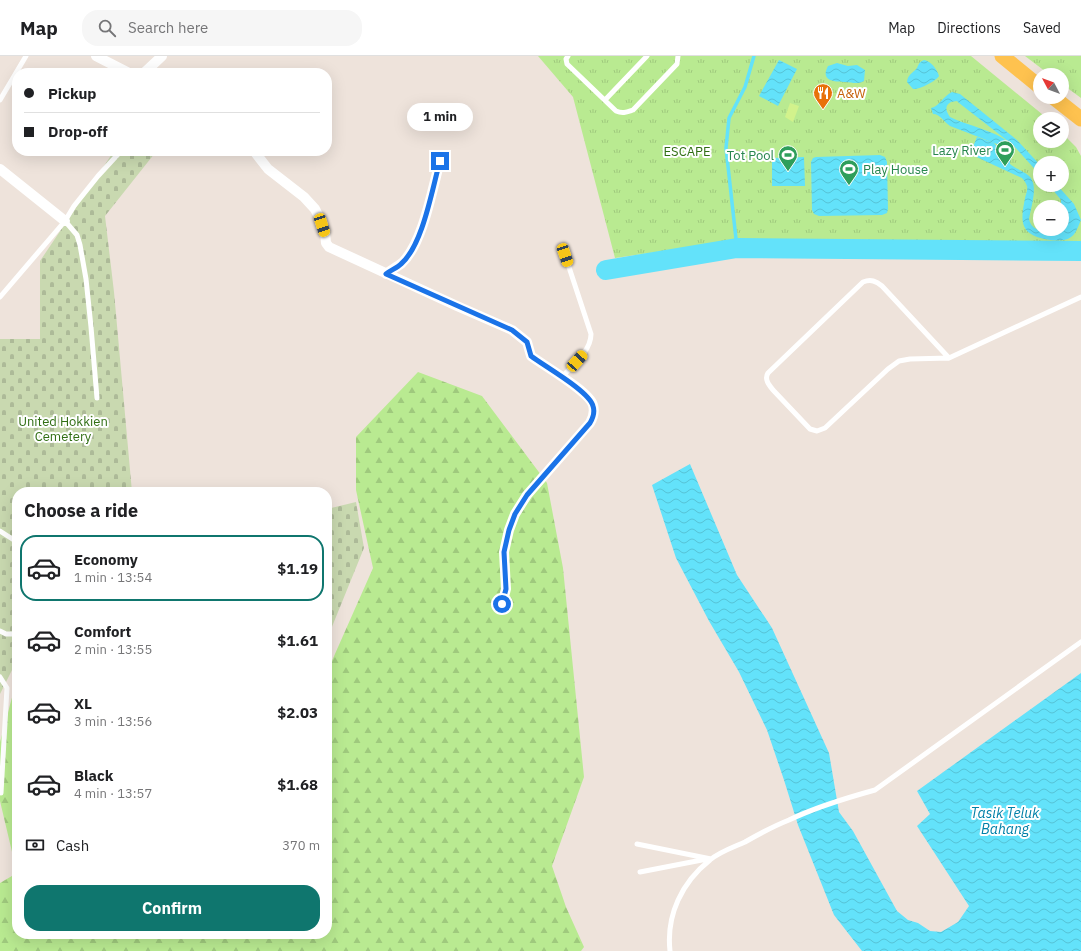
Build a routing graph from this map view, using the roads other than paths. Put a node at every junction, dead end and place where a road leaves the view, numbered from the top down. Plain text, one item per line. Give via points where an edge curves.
1 (26, 56) edge
2 (96, 56) edge
3 (162, 56) edge
4 (568, 56) edge
5 (646, 56) edge
6 (678, 56) edge
7 (1002, 56) edge
8 (19, 68) edge
9 (119, 68) edge
10 (149, 68) edge
11 (12, 80) edge
12 (1033, 81) edge
13 (0, 100) edge
14 (605, 100) junction
15 (1062, 104) edge
16 (1081, 119) edge
17 (117, 156) edge
18 (258, 156) edge
19 (440, 161) dead end
20 (0, 169) edge
21 (65, 221) junction
22 (565, 255) dead end
23 (386, 274) junction
24 (0, 297) edge
25 (1081, 297) edge
26 (949, 358) junction
27 (562, 377) junction
28 (97, 398) dead end
29 (0, 531) edge
30 (12, 539) edge
31 (502, 604) dead end
32 (0, 631) edge
33 (12, 634) edge
34 (1081, 642) edge
35 (0, 676) edge
36 (1, 793) edge
37 (637, 844) dead end
38 (711, 859) junction
39 (640, 872) dead end
40 (670, 951) edge

1 - 8 lane
2 - 9 street
3 - 10 street
4 - 14 lane via 567,64
5 - 14 lane
6 - 14 lane via 677,64 633,110 621,113
7 - 12 main road
11 - 13 lane
15 - 16 main road
17 - 21 lane via 78,200
18 - 23 street via 268,169 304,197 315,209 329,247
19 - 23 street via 420,233 412,250 401,264
20 - 21 street
21 - 24 lane
21 - 28 lane via 77,235 81,252
22 - 27 lane via 591,334 588,348
23 - 27 street via 512,330 527,342 531,356
25 - 26 lane
26 - 26 lane via 910,359 899,362 888,369 826,428 817,431 810,429 773,390 766,378 768,372 863,282 870,280 882,286
27 - 31 street via 591,400 594,406 593,418 527,495 515,514 504,552 506,589
29 - 30 lane
32 - 33 lane
34 - 38 lane via 875,790 789,819
35 - 36 lane via 7,688
37 - 38 lane
38 - 39 lane
38 - 40 lane via 693,876 675,906 670,926

